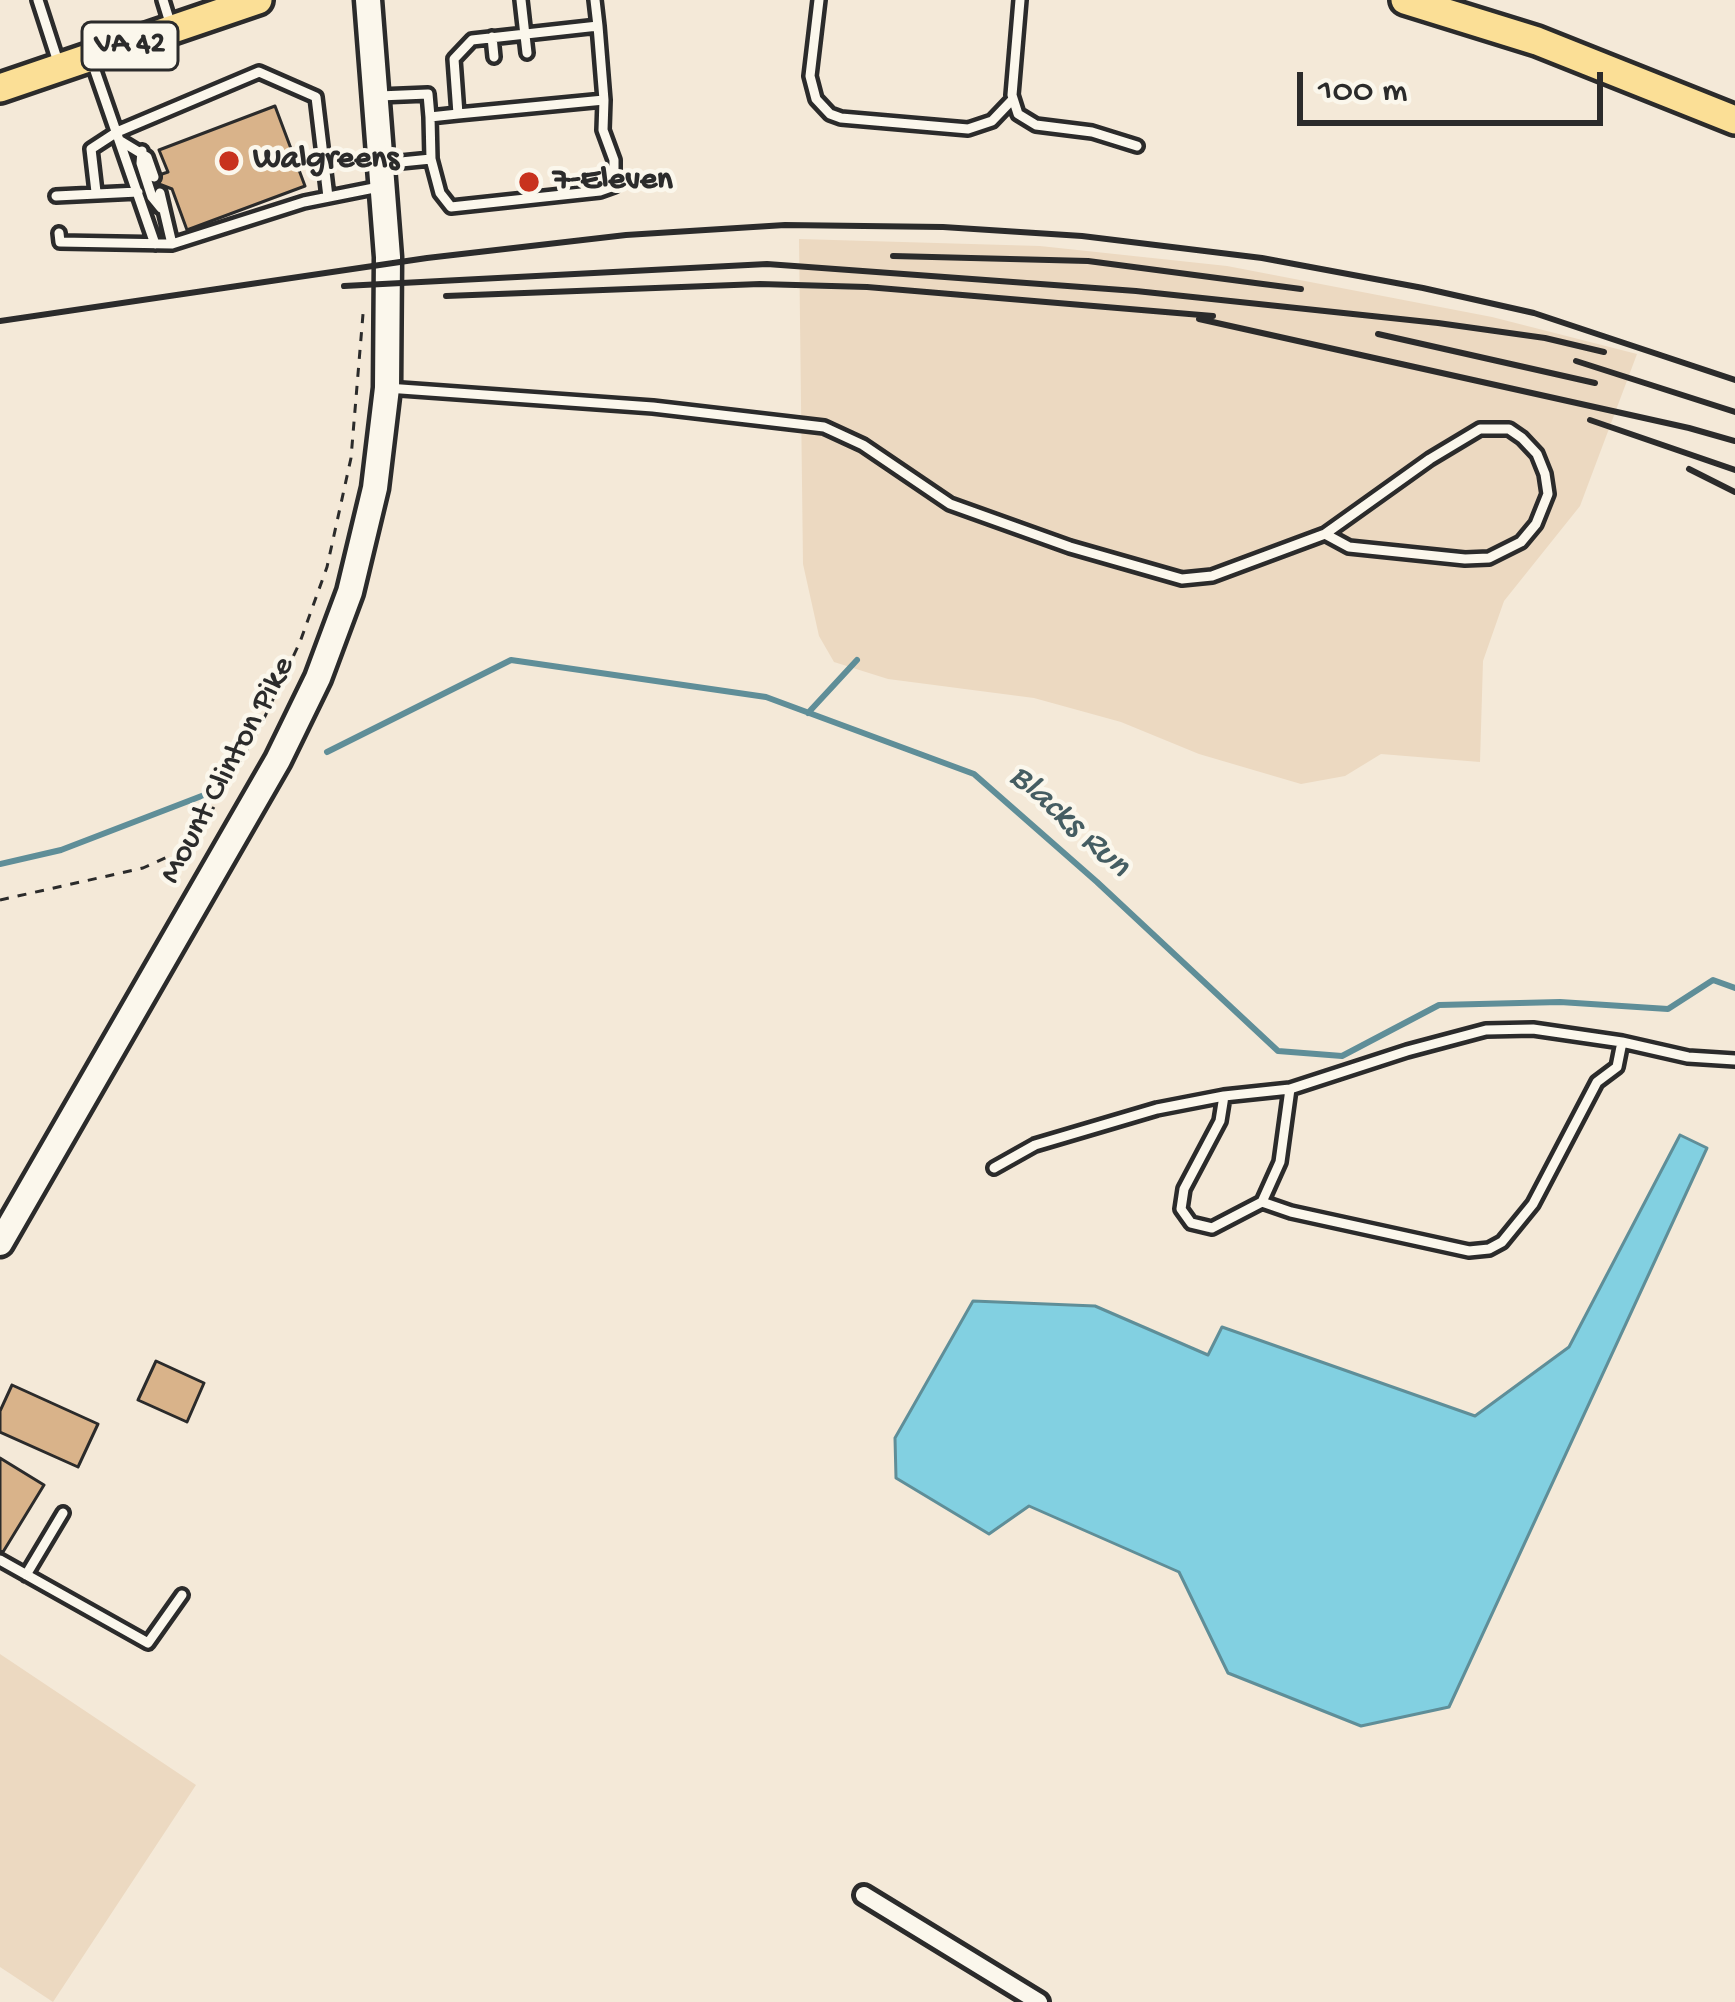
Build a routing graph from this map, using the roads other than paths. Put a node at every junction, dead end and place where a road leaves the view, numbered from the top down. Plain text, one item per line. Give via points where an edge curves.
1 (38, 0) edge
2 (163, 0) edge
3 (258, 0) edge
4 (368, 0) edge
5 (521, 0) edge
6 (595, 0) edge
7 (819, 0) edge
8 (1020, 0) edge
9 (1405, 0) edge
10 (208, 9) edge
11 (598, 26) junction
12 (562, 30) junction
13 (173, 31) junction
14 (525, 34) junction
15 (492, 37) junction
16 (564, 47) dead end
17 (527, 52) dead end
18 (494, 56) dead end
19 (91, 60) junction
20 (61, 70) junction
21 (0, 88) edge
22 (569, 89) dead end
23 (374, 97) junction
24 (1012, 99) junction
25 (604, 100) junction
26 (571, 102) junction
27 (458, 113) junction
28 (430, 117) junction
29 (1735, 120) edge
30 (118, 136) junction
31 (1137, 146) dead end
32 (142, 152) junction
33 (431, 159) junction
34 (381, 176) junction
35 (154, 177) dead end
36 (74, 192) junction
37 (96, 192) junction
38 (119, 192) junction
39 (138, 192) junction
40 (160, 193) dead end
41 (56, 196) dead end
42 (328, 197) junction
43 (89, 206) dead end
44 (105, 206) dead end
45 (120, 206) dead end
46 (74, 207) dead end
47 (161, 208) junction
48 (122, 230) dead end
49 (59, 233) dead end
50 (122, 243) junction
51 (155, 244) junction
52 (172, 244) junction
53 (387, 388) junction
54 (1325, 534) junction
55 (1622, 1042) junction
56 (1735, 1060) edge
57 (1290, 1089) junction
58 (1224, 1096) junction
59 (994, 1168) dead end
60 (1262, 1202) junction
61 (0, 1243) edge
62 (63, 1513) dead end
63 (0, 1560) edge
64 (26, 1574) junction
65 (182, 1595) dead end
66 (864, 1895) dead end
67 (1039, 2002) edge

1 - 20 lane
2 - 13 lane
3 - 10 main road, VA 42
4 - 23 main road, Mount Clinton Pike
5 - 14 lane
6 - 11 lane
7 - 24 lane via 810,76 830,114 968,129 992,122
8 - 24 lane
9 - 29 main road via 1537,41
10 - 13 main road, VA 42
11 - 12 lane
11 - 25 lane
12 - 14 lane
12 - 16 lane
13 - 19 main road, VA 42
14 - 15 lane
14 - 17 lane
15 - 18 lane
15 - 27 lane via 472,40 454,59
19 - 20 main road, VA 42
19 - 30 lane
20 - 21 main road, VA 42
22 - 26 lane
23 - 28 lane via 428,94
23 - 34 main road, Mount Clinton Pike
24 - 31 lane via 1034,124
25 - 26 lane
25 - 33 lane via 614,186 600,191 451,207
26 - 27 lane via 533,99
27 - 28 lane
28 - 33 lane
30 - 32 lane
30 - 37 lane via 91,149
30 - 39 lane
30 - 42 lane via 260,72 316,97
32 - 35 lane
32 - 47 lane
33 - 34 lane
34 - 42 lane
34 - 53 main road, Mount Clinton Pike
36 - 37 lane
36 - 41 lane
36 - 46 lane
37 - 38 lane
37 - 43 lane
37 - 44 lane
38 - 39 lane
38 - 45 lane
39 - 51 lane
40 - 47 lane
42 - 52 lane
47 - 52 lane
48 - 50 lane
49 - 50 lane via 60,242
50 - 51 lane
51 - 52 lane
53 - 54 lane via 824,427 950,504 1182,579 1212,577
53 - 61 main road, Mount Clinton Pike via 364,541 318,678
54 - 54 lane via 1480,428 1522,438 1545,474 1548,494 1536,524 1489,558 1349,547
55 - 56 lane
55 - 57 lane via 1486,1030
55 - 60 lane via 1617,1066 1597,1082 1534,1204 1489,1249 1469,1251
57 - 58 lane
57 - 60 lane via 1280,1162
58 - 59 lane via 1035,1145
58 - 60 lane via 1181,1209 1191,1223 1212,1228
62 - 64 lane
63 - 64 lane
64 - 65 lane via 148,1643
66 - 67 street

